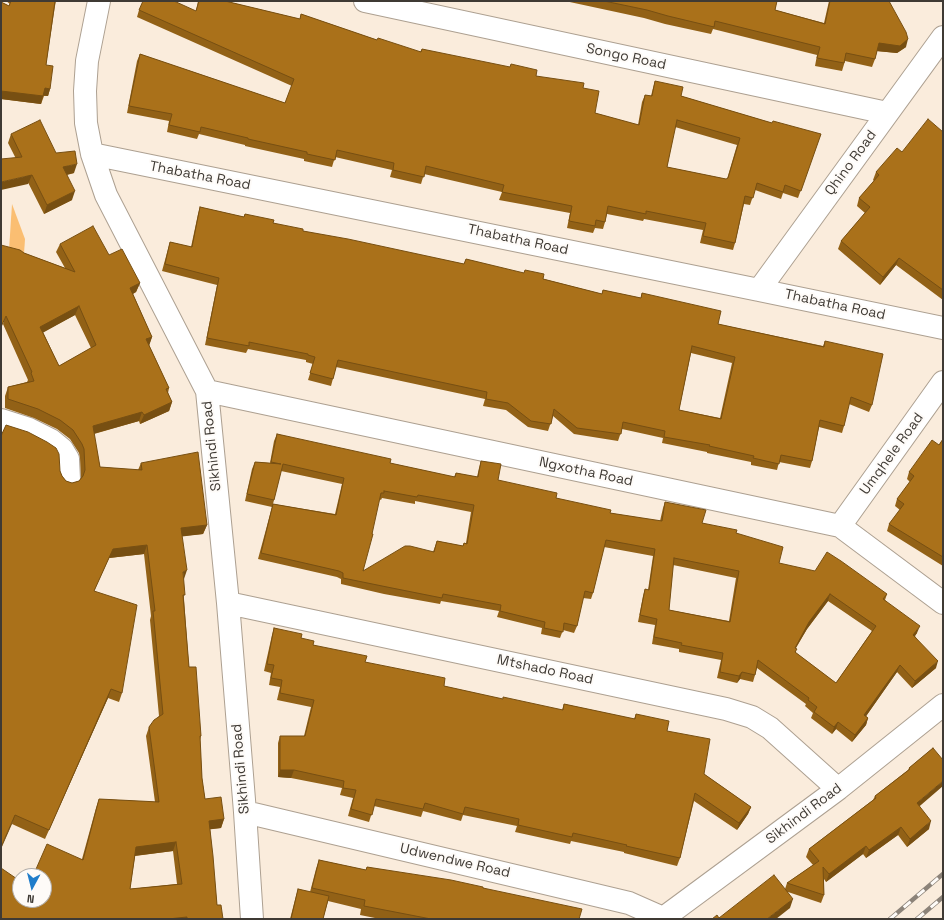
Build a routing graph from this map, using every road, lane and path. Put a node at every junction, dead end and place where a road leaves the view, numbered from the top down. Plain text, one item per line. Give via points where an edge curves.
1 (99, 1) edge
2 (365, 1) edge
3 (943, 37) edge
4 (887, 113) junction
5 (92, 154) junction
6 (759, 290) junction
7 (943, 328) edge
8 (943, 382) edge
9 (207, 391) junction
10 (1, 420) edge
11 (69, 479) dead end
12 (840, 526) junction
13 (943, 602) edge
14 (228, 603) junction
15 (943, 705) edge
16 (838, 789) junction
17 (245, 812) junction
18 (252, 919) edge
19 (662, 919) edge

1 - 5 street, Sikhindi Road via 84,91
2 - 4 street, Songo Road
3 - 4 street, Qhino Road
4 - 6 street, Qhino Road
5 - 6 street, Thabatha Road
5 - 9 street, Sikhindi Road via 106,195
6 - 7 street, Thabatha Road
8 - 12 street, Umqhele Road
9 - 12 street, Ngxotha Road
9 - 14 street, Sikhindi Road
10 - 11 street via 29,429 62,449 68,459
12 - 13 street, Ngxotha Road
14 - 16 street, Mtshado Road via 726,709 752,717 770,728
14 - 17 street, Sikhindi Road
15 - 16 street, Sikhindi Road
16 - 19 street, Sikhindi Road
17 - 18 street, Sikhindi Road
17 - 19 street, Udwendwe Road via 594,894 629,903

